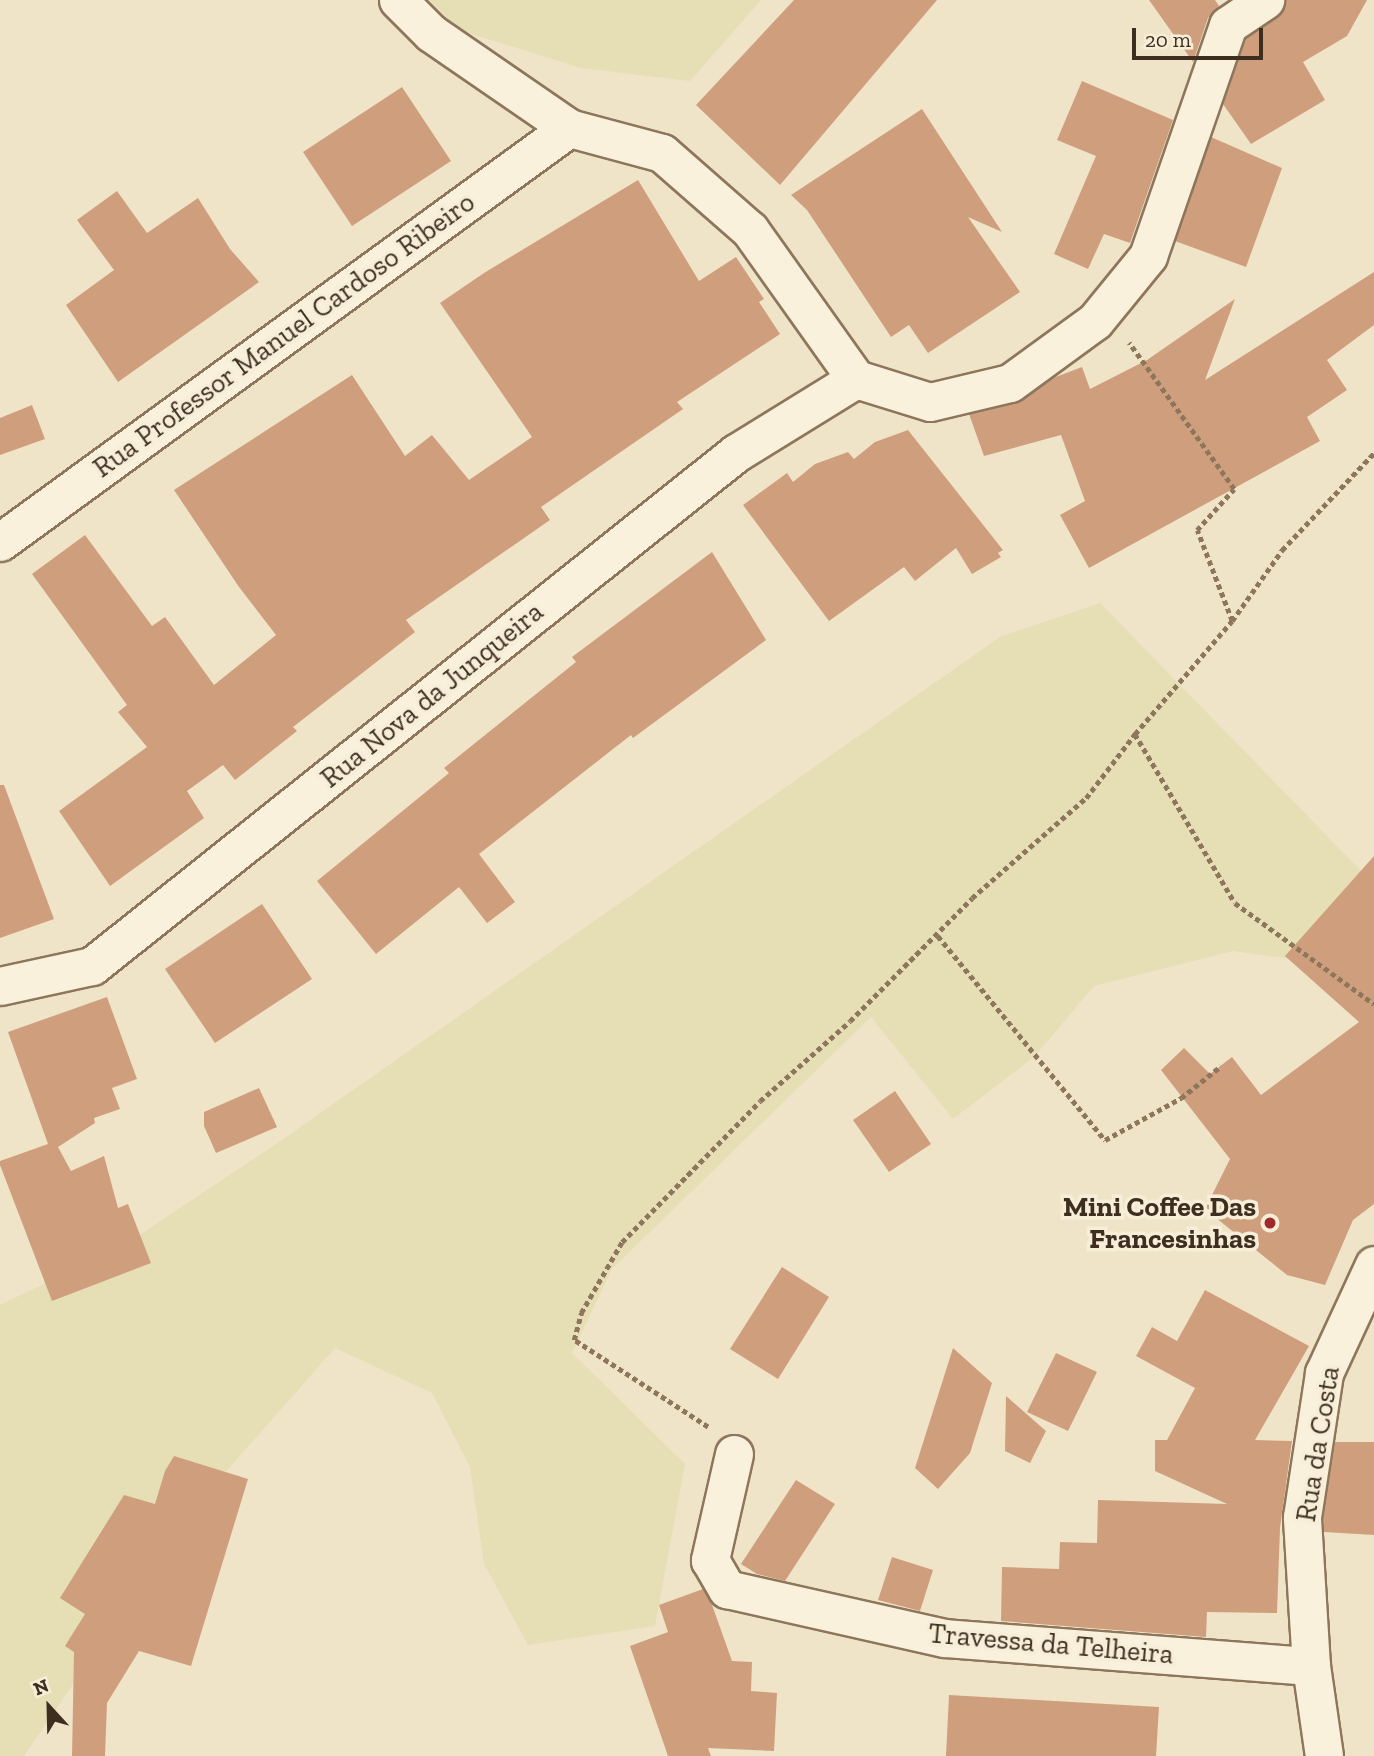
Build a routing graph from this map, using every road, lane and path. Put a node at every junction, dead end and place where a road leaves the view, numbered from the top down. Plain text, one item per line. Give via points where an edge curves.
1 (398, 0) edge
2 (1265, 0) edge
3 (569, 128) junction
4 (1095, 321) junction
5 (856, 379) junction
6 (1374, 453) edge
7 (0, 542) edge
8 (1232, 621) junction
9 (1135, 734) junction
10 (938, 936) junction
11 (0, 986) edge
12 (1374, 1004) edge
13 (1221, 1066) dead end
14 (1374, 1265) edge
15 (734, 1454) joint
16 (1311, 1666) junction
17 (1324, 1756) edge

1 - 3 street via 431,33
2 - 4 street via 1228,25 1148,256
3 - 5 street via 662,153 741,221
3 - 7 street, Rua Professor Manuel Cardoso Ribeiro
4 - 5 street via 1010,383 930,402
4 - 8 path via 1106,334 1121,333 1234,489 1197,530
5 - 11 street, Rua Nova da Junqueira via 736,453 92,966
6 - 8 path via 1282,550
8 - 9 path
9 - 10 path via 1086,798 972,898
9 - 12 path via 1235,903
10 - 13 path via 1105,1140 1181,1098
10 - 15 path via 760,1101 622,1242 582,1313 574,1340 727,1440
14 - 16 street, Rua da Costa via 1324,1373 1302,1517
15 - 16 street, Travessa da Telheira via 710,1560 727,1589 945,1638
16 - 17 street, Rua da Costa

